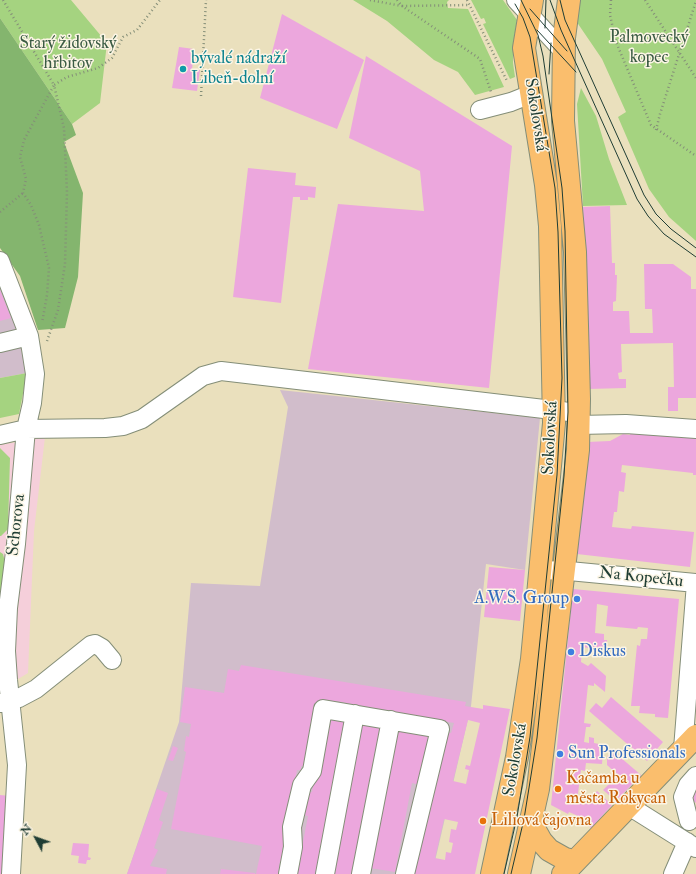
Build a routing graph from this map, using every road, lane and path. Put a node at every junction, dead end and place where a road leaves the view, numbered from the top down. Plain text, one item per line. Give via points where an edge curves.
1 (4, 0) edge
2 (160, 0) edge
3 (206, 0) edge
4 (370, 0) edge
5 (397, 0) edge
6 (467, 0) edge
7 (570, 0) edge
8 (611, 0) edge
9 (645, 0) edge
10 (696, 1) edge
11 (470, 5) junction
12 (526, 5) edge
13 (402, 6) junction
14 (564, 52) junction
15 (679, 52) junction
16 (696, 78) edge
17 (507, 81) dead end
18 (54, 85) junction
19 (531, 94) junction
20 (201, 96) dead end
21 (488, 108) joint
22 (656, 130) junction
23 (696, 156) edge
24 (23, 193) junction
25 (0, 212) edge
26 (0, 261) edge
27 (21, 336) edge
28 (45, 345) dead end
29 (554, 410) junction
30 (578, 419) junction
31 (26, 429) junction
32 (696, 429) edge
33 (0, 435) edge
34 (8, 544) edge
35 (541, 570) junction
36 (567, 571) junction
37 (112, 660) dead end
38 (4, 681) edge
39 (5, 702) edge
40 (355, 714) junction
41 (391, 720) junction
42 (690, 742) edge
43 (696, 776) edge
44 (629, 806) junction
45 (692, 819) edge
46 (532, 825) junction
47 (687, 842) edge
48 (568, 868) edge
49 (11, 874) edge
50 (288, 874) edge
51 (325, 874) edge
52 (361, 874) edge
53 (405, 874) edge
54 (492, 874) edge
55 (519, 874) edge
56 (555, 874) edge
57 (673, 874) edge

1 - 18 path
2 - 18 path via 137,30 123,37 112,58 98,68 67,77
3 - 20 path
4 - 13 path
5 - 13 path
6 - 11 path
7 - 14 main road, Sokolovská
8 - 22 path via 610,15 616,42 651,126
9 - 15 path
10 - 15 path
11 - 13 path
11 - 17 path
12 - 14 street
12 - 19 main road, Sokolovská via 524,48
13 - 21 path via 480,59
14 - 30 main road, Sokolovská via 563,120 575,252
15 - 16 path
15 - 22 path
18 - 24 path via 24,140 20,158 26,179
18 - 28 path via 64,128 67,192 65,264 58,310
19 - 21 street
19 - 29 main road, Sokolovská via 550,226
22 - 23 path
24 - 25 path
24 - 27 path via 39,225 49,268 47,295
26 - 27 street, Schorova
27 - 31 street, Schorova via 35,374
29 - 30 street
29 - 31 street via 221,371 203,376 142,419 123,426
29 - 35 main road, Sokolovská
30 - 32 street
30 - 36 main road, Sokolovská via 578,450
31 - 33 street
31 - 34 street, Schorova
34 - 38 street, Schorova
35 - 36 street, Na Kopečku
35 - 54 main road, Sokolovská via 520,742
36 - 42 street, Na Kopečku via 696,583
36 - 46 main road, Sokolovská
37 - 39 street via 102,648 95,644 90,645 36,689
38 - 39 street, Schorova
39 - 49 street, Schorova via 17,766
40 - 41 street
40 - 50 street via 323,709 312,771 302,784 292,826 293,847
40 - 51 street
41 - 52 street
41 - 53 street via 440,728
42 - 44 main road
43 - 45 street via 688,785 683,797
44 - 47 street
44 - 48 main road
45 - 47 street
46 - 48 main road via 541,841 565,859
46 - 55 main road, Sokolovská
47 - 57 street
48 - 56 main road

